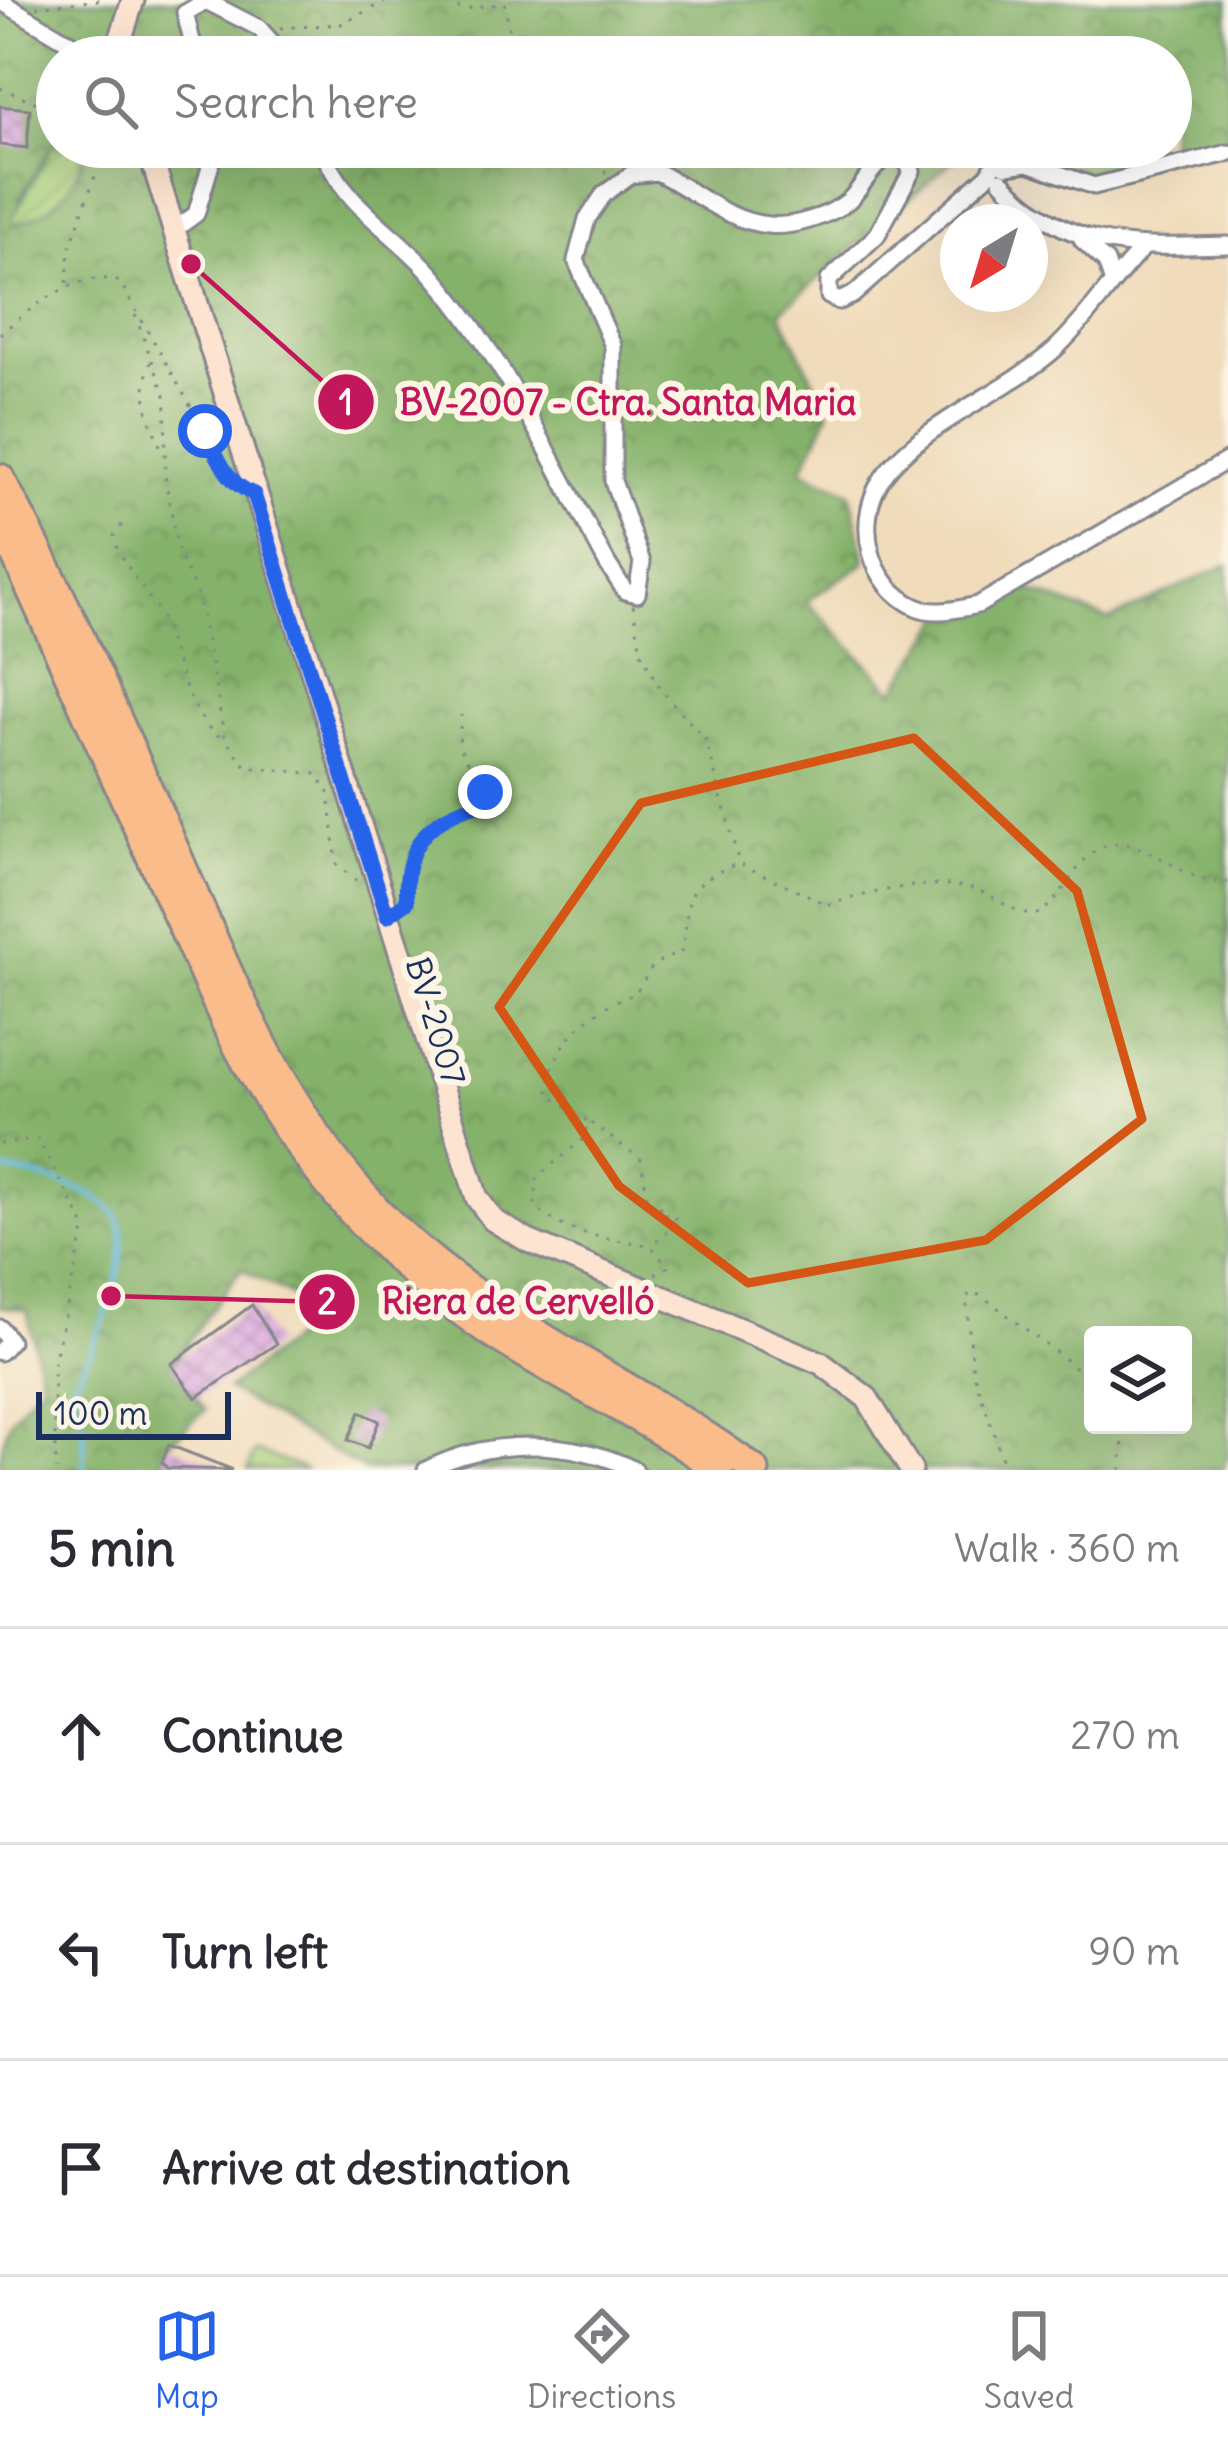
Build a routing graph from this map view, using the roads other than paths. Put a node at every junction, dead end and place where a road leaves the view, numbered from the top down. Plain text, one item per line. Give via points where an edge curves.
1 (133, 0) edge
2 (6, 3) edge
3 (60, 36) edge
4 (122, 36) edge
5 (189, 36) edge
6 (269, 36) edge
7 (1228, 153) edge
8 (1192, 160) edge
9 (155, 168) edge
10 (210, 168) edge
11 (331, 168) edge
12 (875, 168) edge
13 (910, 168) edge
14 (1015, 168) edge
15 (1039, 168) edge
16 (1156, 168) edge
17 (999, 174) junction
18 (174, 230) junction
19 (1082, 240) junction
20 (1228, 245) edge
21 (1144, 247) junction
22 (1112, 280) junction
23 (1228, 460) edge
24 (0, 478) edge
25 (0, 521) edge
26 (0, 1328) edge
27 (0, 1352) edge
28 (426, 1470) edge
29 (635, 1470) edge
30 (719, 1470) edge
31 (755, 1470) edge
32 (911, 1470) edge

1 - 4 street
2 - 3 street
5 - 6 street via 184,21 197,2 218,3
7 - 8 street
9 - 18 street, BV-2007
10 - 18 street via 196,214
11 - 12 street via 342,192 434,276 504,371 607,563 637,594 642,562 613,481 613,346 576,260 587,219 618,181 657,172 717,207 782,226 845,204
13 - 17 street via 888,219 829,280 829,296 839,302
14 - 17 street
15 - 16 street via 1106,186
17 - 19 street
18 - 32 street, BV-2007 via 464,1167 493,1220 820,1363 867,1398
19 - 21 street
19 - 22 street
20 - 21 street
21 - 22 street
22 - 23 street via 1058,346 904,453 881,480 865,531 886,584 917,608 978,604
24 - 31 highway via 273,1070 331,1156 433,1263 495,1309
25 - 30 highway via 226,1024 257,1086 327,1186 417,1278 483,1328
26 - 27 street via 10,1341
28 - 29 street via 512,1446 566,1450

